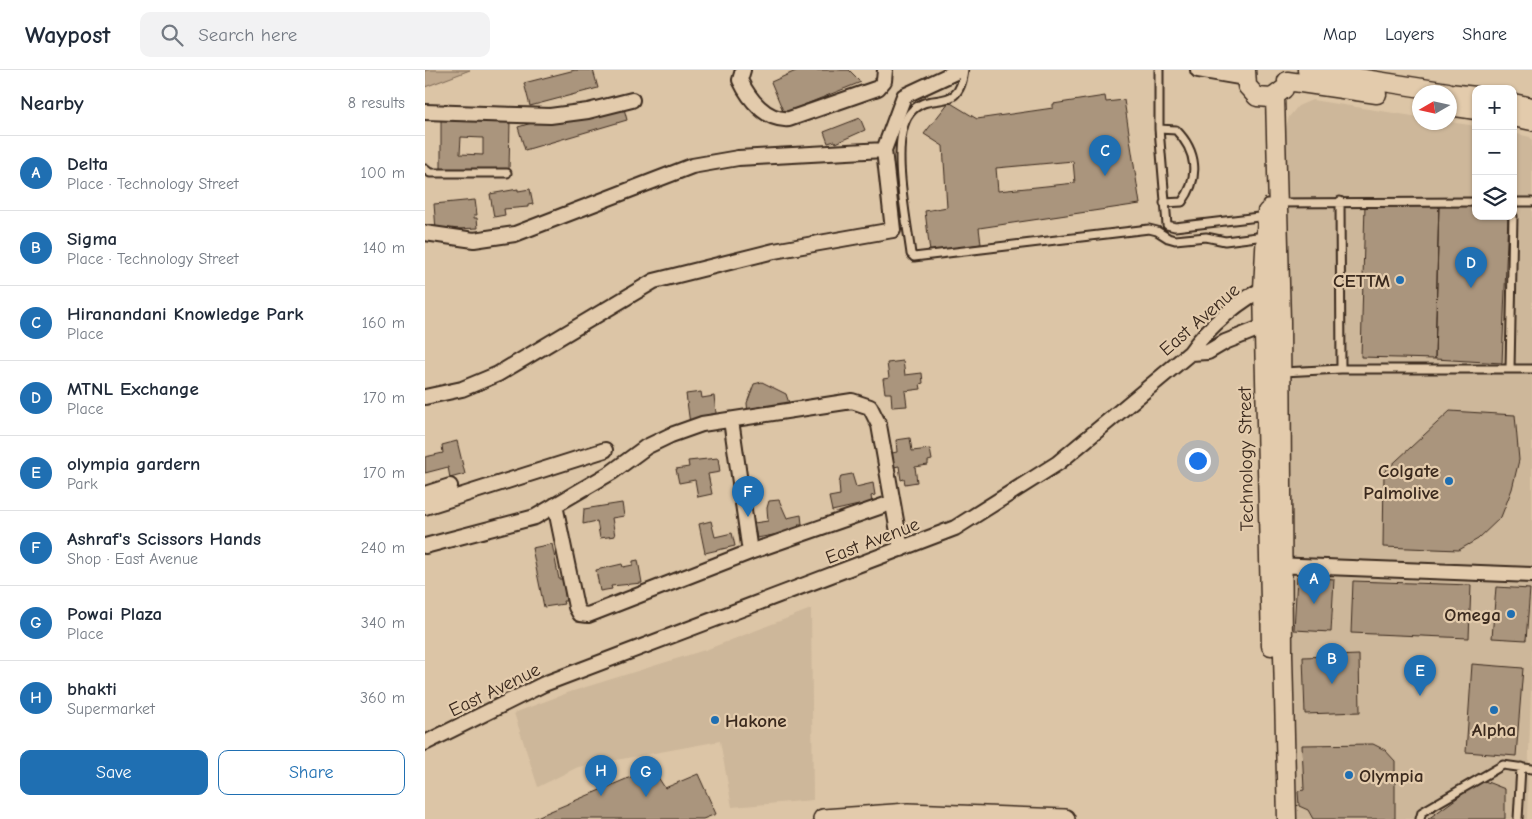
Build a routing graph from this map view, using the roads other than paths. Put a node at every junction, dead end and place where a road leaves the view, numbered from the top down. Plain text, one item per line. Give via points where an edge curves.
1 (743, 70) edge
2 (885, 70) edge
3 (960, 70) edge
4 (964, 70) edge
5 (1159, 70) edge
6 (1198, 70) edge
7 (1307, 70) edge
8 (1246, 74) edge
9 (1286, 76) edge
10 (1362, 80) edge
11 (1412, 87) edge
12 (1457, 94) edge
13 (1472, 96) edge
14 (1270, 98) junction
15 (1412, 98) edge
16 (633, 100) dead end
17 (1517, 104) edge
18 (1457, 107) edge
19 (1532, 108) edge
20 (1472, 109) edge
21 (425, 112) edge
22 (1517, 118) edge
23 (1532, 121) edge
24 (1159, 129) junction
25 (884, 150) junction
26 (425, 168) edge
27 (507, 173) dead end
28 (1340, 201) junction
29 (1472, 202) edge
30 (1517, 202) edge
31 (1532, 202) edge
32 (1164, 203) junction
33 (1273, 209) junction
34 (1513, 220) edge
35 (425, 234) edge
36 (1267, 236) junction
37 (1280, 282) junction
38 (1263, 289) junction
39 (1281, 321) junction
40 (1264, 326) junction
41 (1190, 353) junction
42 (1341, 369) junction
43 (1510, 369) junction
44 (1532, 369) edge
45 (1273, 373) junction
46 (425, 395) edge
47 (731, 420) junction
48 (605, 450) dead end
49 (450, 486) dead end
50 (425, 494) edge
51 (891, 503) junction
52 (555, 505) junction
53 (425, 508) edge
54 (425, 546) edge
55 (901, 549) junction
56 (751, 552) junction
57 (1275, 565) junction
58 (1532, 575) edge
59 (1279, 710) junction
60 (425, 743) edge
61 (1521, 767) junction
62 (1532, 769) edge
63 (942, 816) edge
64 (823, 819) edge
65 (1065, 819) edge
66 (1277, 819) edge
67 (1287, 819) edge
68 (1420, 819) edge
69 (1518, 819) edge

1 - 2 street via 739,80 744,90 763,112 779,120 878,88 884,81
3 - 25 street via 905,96
4 - 36 lane via 959,92 919,106 909,114 902,132 901,171 911,254 914,257 1149,229 1171,240 1206,237 1225,241
5 - 24 lane
6 - 8 street
7 - 10 street
8 - 14 street via 1251,93
9 - 10 street
9 - 14 street via 1285,89
10 - 11 street
10 - 15 street
12 - 13 street
14 - 33 street, Technology Street
16 - 21 street via 550,116
17 - 19 street
18 - 20 street
22 - 23 street
24 - 32 lane
24 - 32 lane via 1176,130 1186,139 1194,158 1195,175 1191,190 1183,202
25 - 35 street via 739,158 692,166 515,234 474,240
25 - 46 street via 893,230 774,251 654,281 498,374 462,389
26 - 27 lane via 429,173
28 - 29 lane
28 - 33 lane
28 - 42 lane
30 - 31 lane
32 - 33 lane via 1167,225 1175,227
33 - 36 street, Technology Street
33 - 37 street
34 - 43 lane
36 - 38 street, Technology Street
37 - 38 street, East Avenue
37 - 39 street
38 - 40 street, Technology Street
38 - 41 street, East Avenue via 1229,312 1200,338
39 - 40 street
39 - 45 street
40 - 41 street via 1208,352
40 - 45 street, Technology Street
41 - 55 street, East Avenue via 1058,463 955,528
42 - 43 lane
42 - 45 lane
43 - 44 lane
45 - 57 street, Technology Street
47 - 51 street via 852,401 870,407 879,424
47 - 52 street via 702,424 646,447
47 - 56 street
48 - 53 street
49 - 50 street
51 - 55 street
51 - 56 street
52 - 54 street via 535,517
52 - 56 street via 580,614 587,615
55 - 60 street, East Avenue via 544,684
57 - 58 street
57 - 59 street, Technology Street
59 - 66 street, Technology Street
59 - 67 street
61 - 62 lane
61 - 68 lane via 1503,765 1422,812
61 - 69 lane
63 - 64 main road via 909,813
63 - 65 main road

